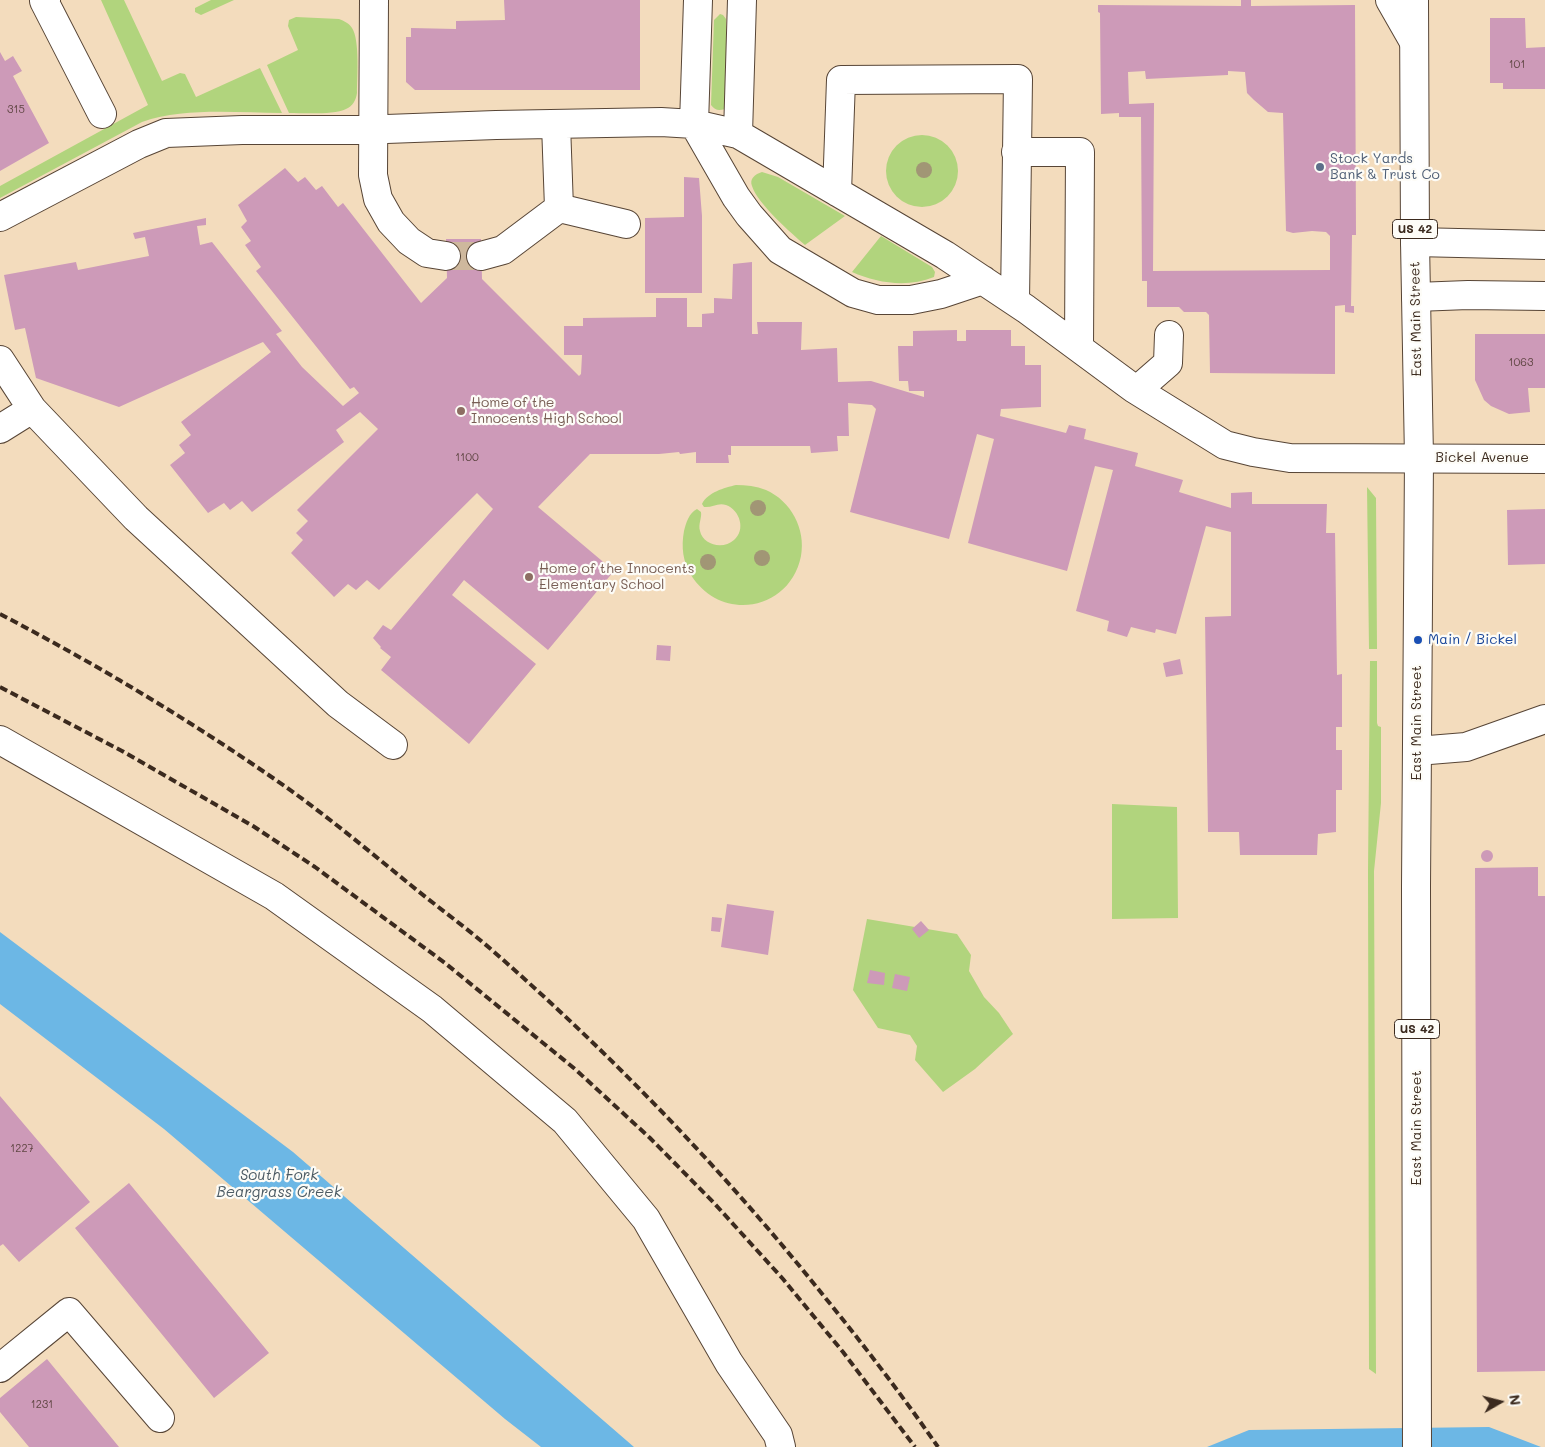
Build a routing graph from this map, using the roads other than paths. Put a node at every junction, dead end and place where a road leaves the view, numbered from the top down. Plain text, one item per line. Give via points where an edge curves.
1 (46, 0) edge
2 (374, 0) edge
3 (698, 0) edge
4 (742, 0) edge
5 (1390, 0) edge
6 (1414, 0) edge
7 (1414, 42) junction
8 (102, 114) dead end
9 (556, 124) junction
10 (694, 124) junction
11 (372, 129) junction
12 (738, 134) junction
13 (1016, 152) junction
14 (837, 192) junction
15 (559, 208) junction
16 (0, 217) edge
17 (626, 224) dead end
18 (1415, 242) junction
19 (1545, 245) edge
20 (446, 256) tunnel mouth
21 (481, 256) tunnel mouth
22 (983, 280) junction
23 (1545, 296) edge
24 (1416, 297) junction
25 (1015, 302) junction
26 (1169, 335) dead end
27 (1079, 348) junction
28 (0, 360) edge
29 (1136, 390) junction
30 (32, 408) junction
31 (0, 429) edge
32 (1419, 458) junction
33 (1545, 459) edge
34 (1545, 719) edge
35 (0, 740) edge
36 (393, 745) dead end
37 (1417, 751) junction
38 (0, 1368) edge
39 (160, 1418) dead end
40 (781, 1447) edge
41 (1417, 1447) edge

1 - 8 main road
2 - 11 main road
3 - 10 main road
4 - 12 main road
5 - 7 main road
6 - 7 main road, East Main Street / US 42
7 - 18 main road, East Main Street / US 42
9 - 10 main road, Bickel Avenue
9 - 11 main road, Bickel Avenue
9 - 15 main road
10 - 12 main road, Bickel Avenue
10 - 22 main road via 736,197 780,250 853,293 878,300 910,300
11 - 16 main road, Bickel Avenue via 166,133
11 - 20 main road via 373,175 378,200 391,222 409,241 427,253
12 - 14 main road, Bickel Avenue
13 - 14 main road via 1018,79 841,80
13 - 25 main road
13 - 27 main road via 1080,152
14 - 22 main road, Bickel Avenue
15 - 17 main road
15 - 21 main road via 503,250
18 - 19 main road
18 - 24 main road, East Main Street / US 42
22 - 25 main road, Bickel Avenue
23 - 24 main road
24 - 32 main road, East Main Street / US 42
25 - 27 main road, Bickel Avenue
26 - 29 main road via 1168,363
27 - 29 main road, Bickel Avenue
28 - 30 main road
29 - 32 main road, Bickel Avenue via 1225,445 1252,452 1290,458
30 - 31 main road
30 - 36 main road via 136,518 338,704
32 - 33 main road, Bickel Avenue
32 - 37 main road, East Main Street / US 42
34 - 37 main road via 1466,747
35 - 40 main road via 274,896 432,1009 565,1121 646,1219 729,1363 778,1435
37 - 41 main road, East Main Street / US 42
38 - 39 main road via 69,1312

